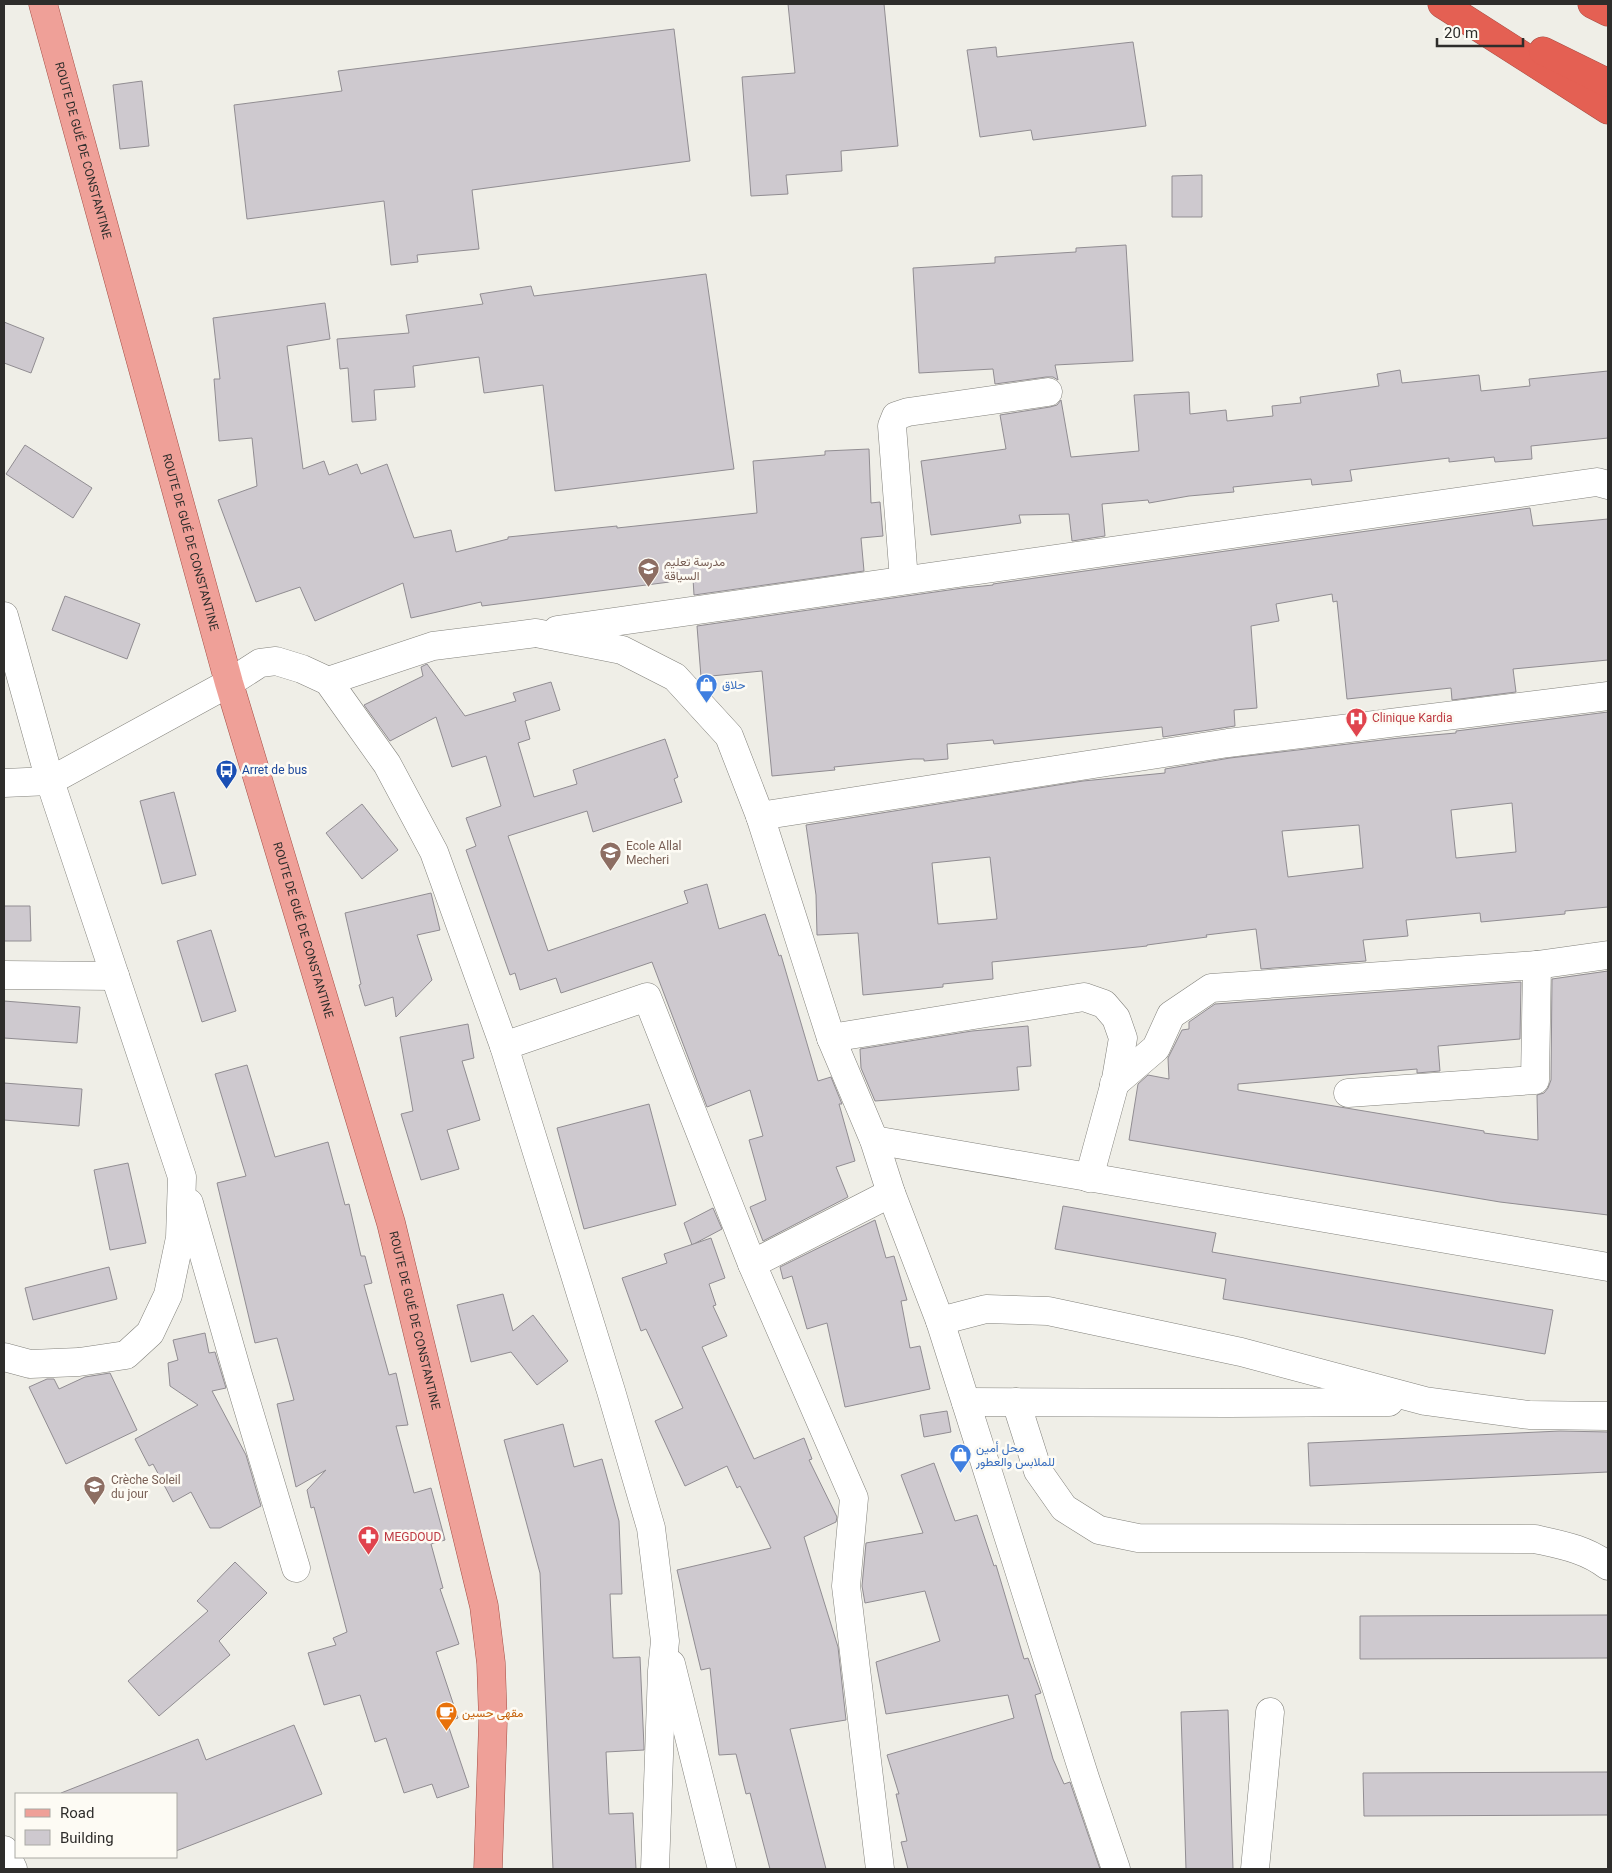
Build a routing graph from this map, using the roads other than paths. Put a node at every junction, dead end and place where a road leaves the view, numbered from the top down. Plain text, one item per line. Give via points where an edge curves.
1 (43, 4) edge
2 (1442, 4) edge
3 (1448, 4) edge
4 (1592, 4) edge
5 (1608, 12) edge
6 (1608, 82) edge
7 (1608, 110) edge
8 (1048, 392) dead end
9 (1608, 484) edge
10 (904, 580) junction
11 (4, 616) edge
12 (536, 633) junction
13 (328, 681) junction
14 (229, 683) junction
15 (1608, 696) edge
16 (50, 781) junction
17 (4, 783) edge
18 (760, 816) junction
19 (1608, 955) edge
20 (1537, 965) junction
21 (4, 976) edge
22 (115, 976) junction
23 (832, 1038) junction
24 (504, 1046) junction
25 (1114, 1084) junction
26 (1348, 1093) dead end
27 (874, 1140) junction
28 (182, 1177) junction
29 (1090, 1178) junction
30 (891, 1193) junction
31 (752, 1264) junction
32 (1608, 1267) edge
33 (940, 1321) junction
34 (4, 1356) edge
35 (1425, 1401) junction
36 (966, 1402) junction
37 (1016, 1402) junction
38 (1608, 1416) edge
39 (1608, 1566) edge
40 (296, 1568) dead end
41 (665, 1641) junction
42 (1270, 1712) dead end
43 (4, 1850) edge
44 (13, 1869) edge
45 (488, 1869) edge
46 (655, 1869) edge
47 (722, 1869) edge
48 (880, 1869) edge
49 (1116, 1869) edge
50 (1255, 1869) edge

1 - 14 main road, ROUTE DE GUÉ DE CONSTANTINE
2 - 7 highway
3 - 6 highway
4 - 5 highway
8 - 10 street via 896,416 892,426
9 - 10 street via 1597,482
10 - 12 street
11 - 16 street
12 - 13 street via 433,646
12 - 18 street via 622,650 675,677 729,736
13 - 14 street via 276,661 260,663
13 - 24 street via 387,764 434,852
14 - 16 street
14 - 45 main road, ROUTE DE GUÉ DE CONSTANTINE via 391,1223 484,1606 491,1663 493,1721
15 - 18 street via 1228,743
16 - 17 street
16 - 22 street
18 - 23 street
19 - 20 street
20 - 25 street via 1211,988 1171,1015 1156,1048
20 - 26 street via 1535,1080
21 - 22 street
22 - 28 street
23 - 25 street via 1084,998 1104,1004 1116,1018 1123,1038
23 - 27 street
24 - 31 street via 647,997
24 - 41 street via 651,1528
25 - 29 street
27 - 29 street
27 - 30 street
28 - 34 street via 180,1238 168,1295 150,1333 126,1355 79,1362 30,1364
28 - 40 street
29 - 32 street
30 - 31 street
30 - 33 street
31 - 48 street via 854,1498 846,1586
33 - 35 street via 986,1309 1048,1311 1241,1352
33 - 36 street
35 - 37 street
35 - 38 street via 1529,1415
36 - 37 street
36 - 49 street
37 - 39 street via 1038,1471 1064,1508 1099,1530 1138,1538 1535,1539 1594,1555
41 - 46 street
41 - 47 street
42 - 50 street
43 - 44 street

